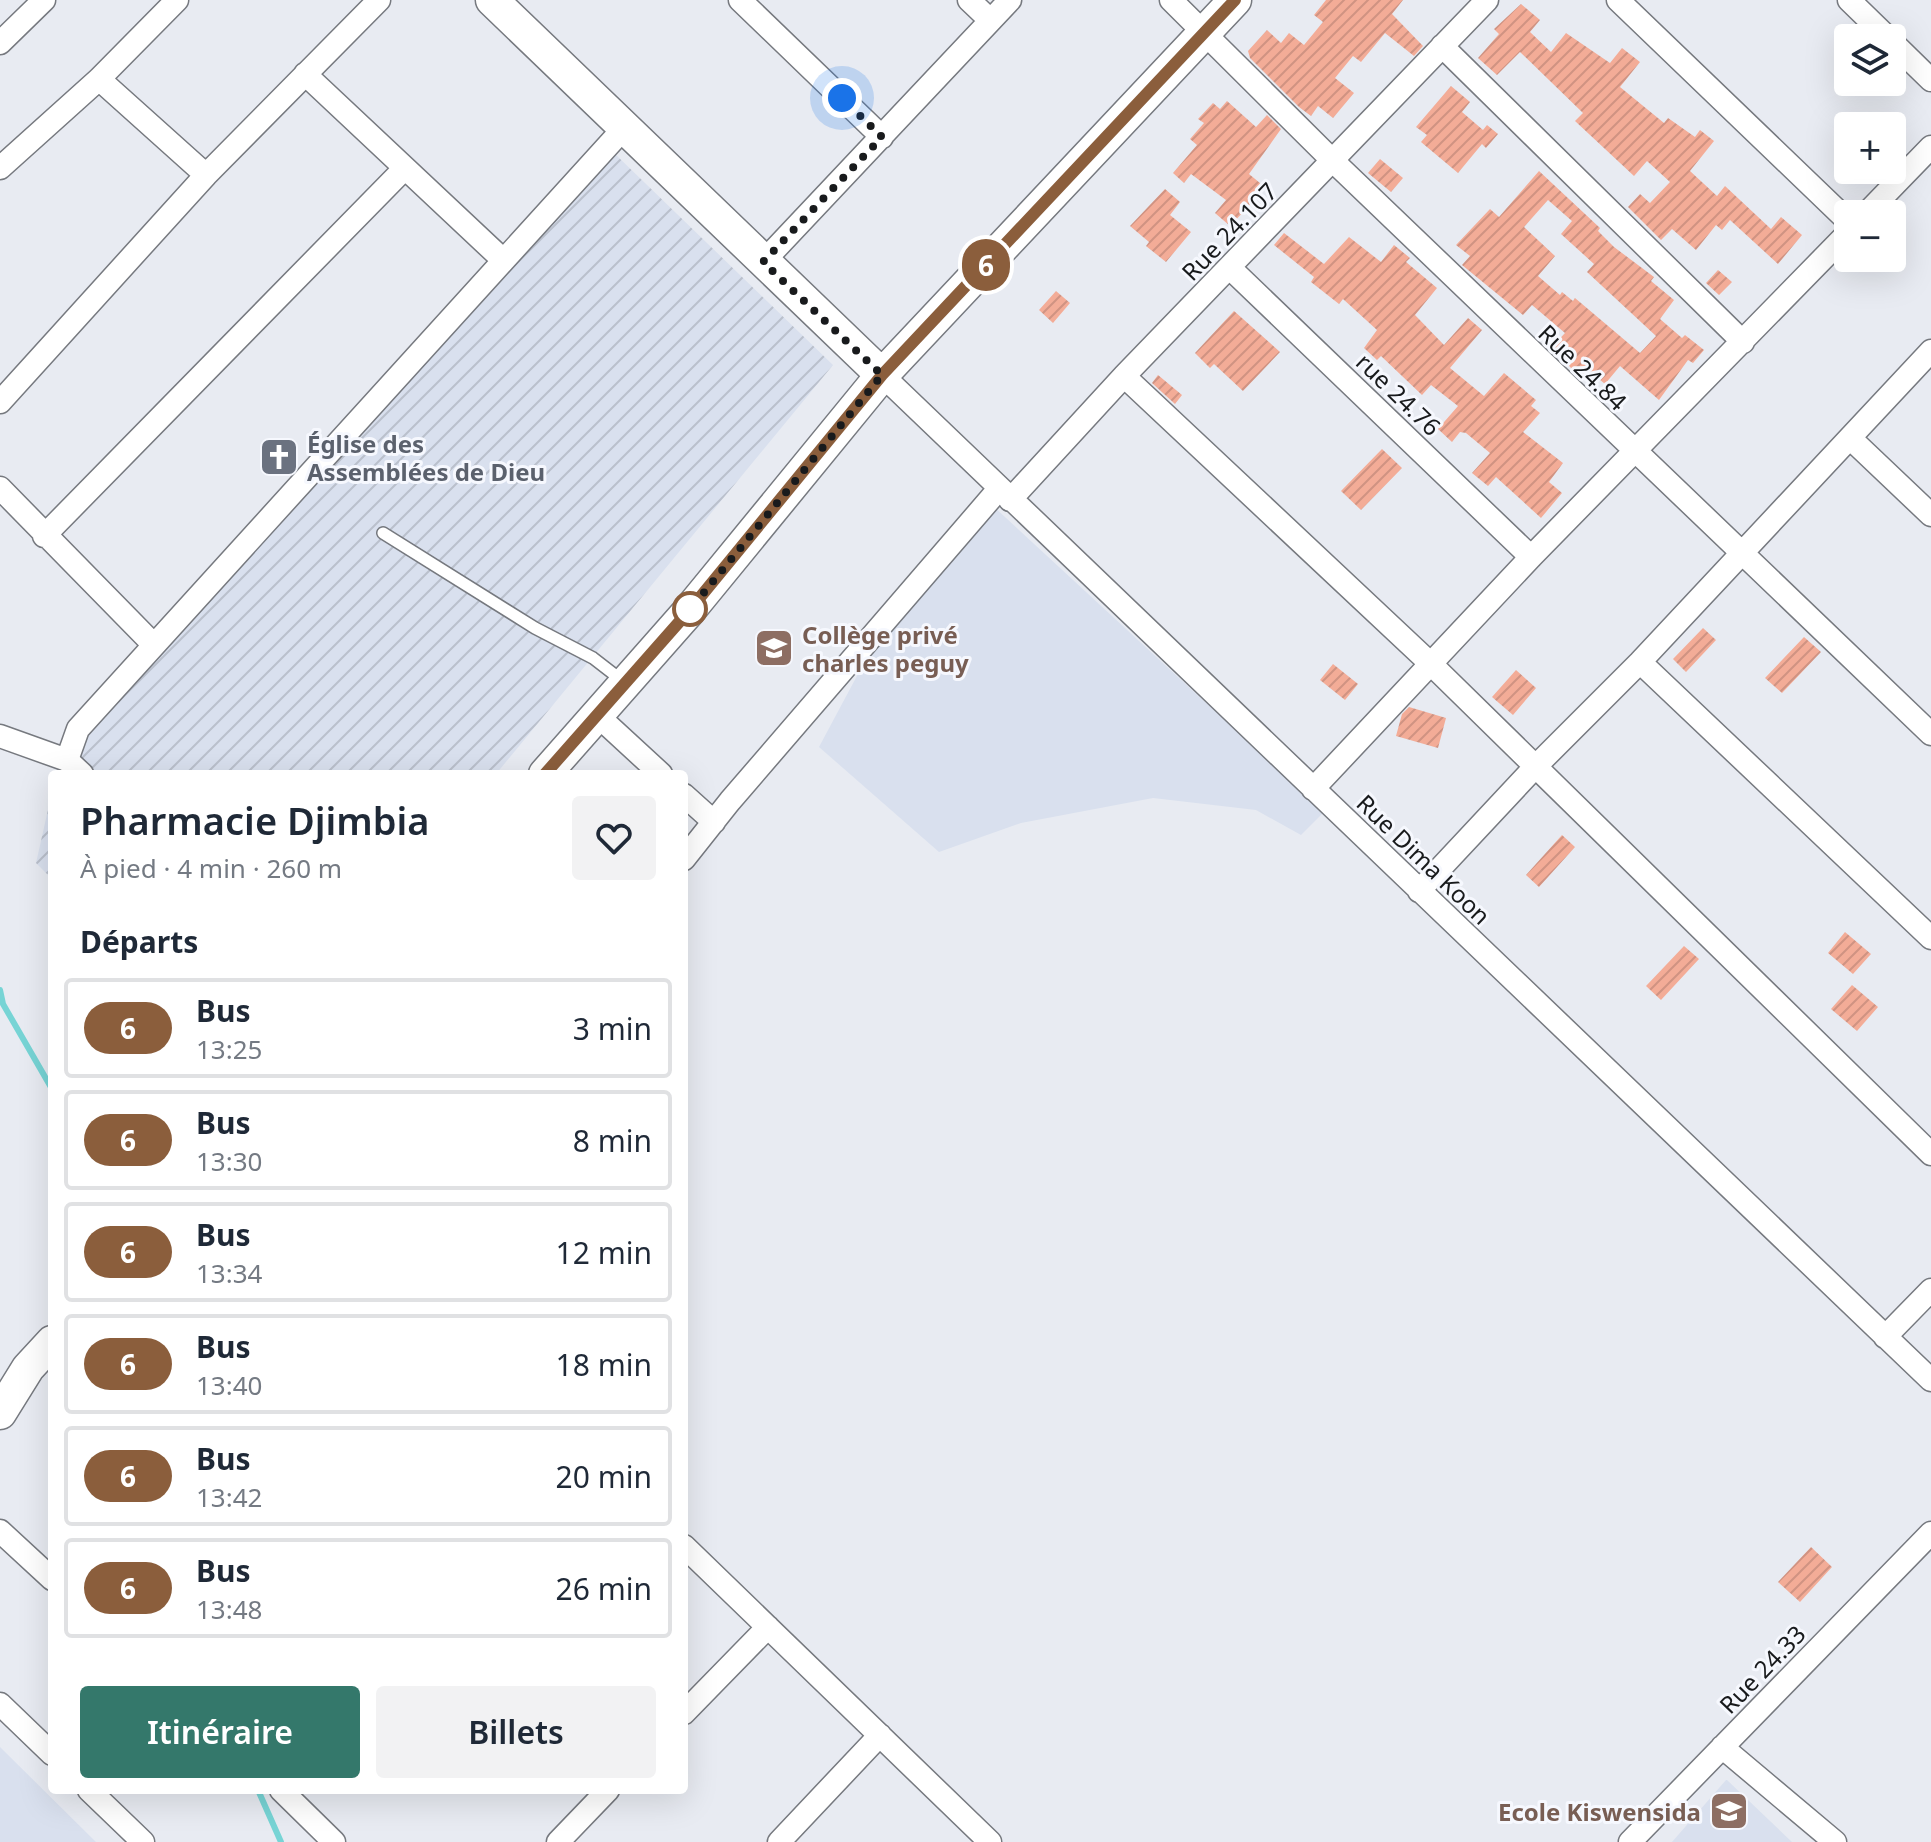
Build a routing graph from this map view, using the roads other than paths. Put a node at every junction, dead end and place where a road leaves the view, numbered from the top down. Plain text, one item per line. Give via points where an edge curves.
1 (44, 0) edge
2 (177, 0) edge
3 (379, 0) edge
4 (492, 0) edge
5 (740, 0) edge
6 (969, 0) edge
7 (1010, 0) edge
8 (1171, 0) edge
9 (1235, 0) edge
10 (1487, 0) edge
11 (1618, 0) edge
12 (1849, 0) edge
13 (990, 20) junction
14 (1874, 24) edge
15 (1204, 33) junction
16 (0, 43) edge
17 (1442, 46) junction
18 (1906, 56) edge
19 (305, 74) junction
20 (99, 79) junction
21 (1931, 80) edge
22 (624, 128) junction
23 (882, 137) junction
24 (1931, 147) edge
25 (1332, 160) junction
26 (0, 168) edge
27 (403, 170) junction
28 (206, 175) junction
29 (1880, 200) edge
30 (1834, 208) edge
31 (1834, 248) edge
32 (502, 259) junction
33 (763, 262) junction
34 (1230, 268) junction
35 (1743, 342) junction
36 (1931, 351) edge
37 (882, 375) junction
38 (1124, 376) junction
39 (0, 402) edge
40 (1850, 438) junction
41 (1634, 452) junction
42 (0, 488) edge
43 (1004, 495) junction
44 (1931, 515) edge
45 (383, 533) dead end
46 (44, 536) junction
47 (1740, 553) junction
48 (1531, 557) junction
49 (152, 643) junction
50 (1640, 662) junction
51 (1432, 665) junction
52 (626, 684) junction
53 (598, 716) junction
54 (1931, 734) edge
55 (0, 736) edge
56 (75, 767) edge
57 (1535, 767) junction
58 (549, 770) edge
59 (657, 770) edge
60 (1313, 789) junction
61 (688, 799) edge
62 (714, 822) junction
63 (688, 854) edge
64 (1419, 891) junction
65 (1931, 938) edge
66 (1931, 1154) edge
67 (1931, 1290) edge
68 (1885, 1337) junction
69 (48, 1345) edge
70 (14, 1375) edge
71 (1931, 1380) edge
72 (0, 1413) edge
73 (0, 1531) edge
74 (1931, 1533) edge
75 (688, 1550) edge
76 (48, 1575) edge
77 (768, 1627) junction
78 (0, 1704) edge
79 (688, 1709) edge
80 (880, 1735) junction
81 (1722, 1747) junction
82 (48, 1750) edge
83 (93, 1794) edge
84 (285, 1794) edge
85 (604, 1794) edge
86 (143, 1842) edge
87 (334, 1842) edge
88 (558, 1842) edge
89 (779, 1842) edge
90 (990, 1842) edge
91 (1630, 1842) edge
92 (1835, 1842) edge

1 - 16 street
2 - 20 street
3 - 19 street
4 - 22 street
5 - 23 street
6 - 13 street
7 - 13 street
8 - 15 street, Rue 24.84
9 - 15 street
10 - 17 street, Rue 24.107
11 - 30 street
12 - 14 street
13 - 23 street
15 - 25 street, Rue 24.84
15 - 37 street
17 - 25 street, Rue 24.107
17 - 35 street
18 - 21 street
19 - 27 street
19 - 28 street
20 - 26 street
20 - 28 street
22 - 32 street
22 - 33 street
23 - 33 street
24 - 29 street
25 - 34 street, Rue 24.107
25 - 41 street, Rue 24.84
27 - 32 street
27 - 46 street
28 - 39 street
31 - 35 street
32 - 49 street
33 - 37 street
34 - 38 street, Rue 24.107
34 - 48 street, rue 24.76
35 - 41 street
36 - 40 street
37 - 43 street, Rue Dima Koon
37 - 52 street
38 - 43 street, Rue 24.107
38 - 51 street
40 - 44 street
40 - 47 street
41 - 47 street, Rue 24.84
41 - 48 street
42 - 46 street
43 - 60 street, Rue Dima Koon
43 - 62 street, Rue 24.107
45 - 52 lane via 593,658
46 - 49 street
47 - 50 street
47 - 54 street, Rue 24.84
48 - 51 street
49 - 56 street via 78,729
50 - 57 street
50 - 65 street
51 - 57 street
51 - 60 street
52 - 53 street
53 - 58 street
53 - 59 street
55 - 56 street
57 - 64 street
57 - 66 street
60 - 64 street, Rue Dima Koon
61 - 62 street
62 - 63 street, Rue 24.107
64 - 68 street, Rue Dima Koon
67 - 68 street
68 - 71 street, Rue Dima Koon
69 - 70 street
70 - 72 street
73 - 76 street
74 - 81 street, Rue 24.33
75 - 77 street
77 - 79 street
77 - 80 street
78 - 82 street
80 - 89 street
80 - 90 street
81 - 91 street, Rue 24.33
81 - 92 street
83 - 86 street
84 - 87 street
85 - 88 street

